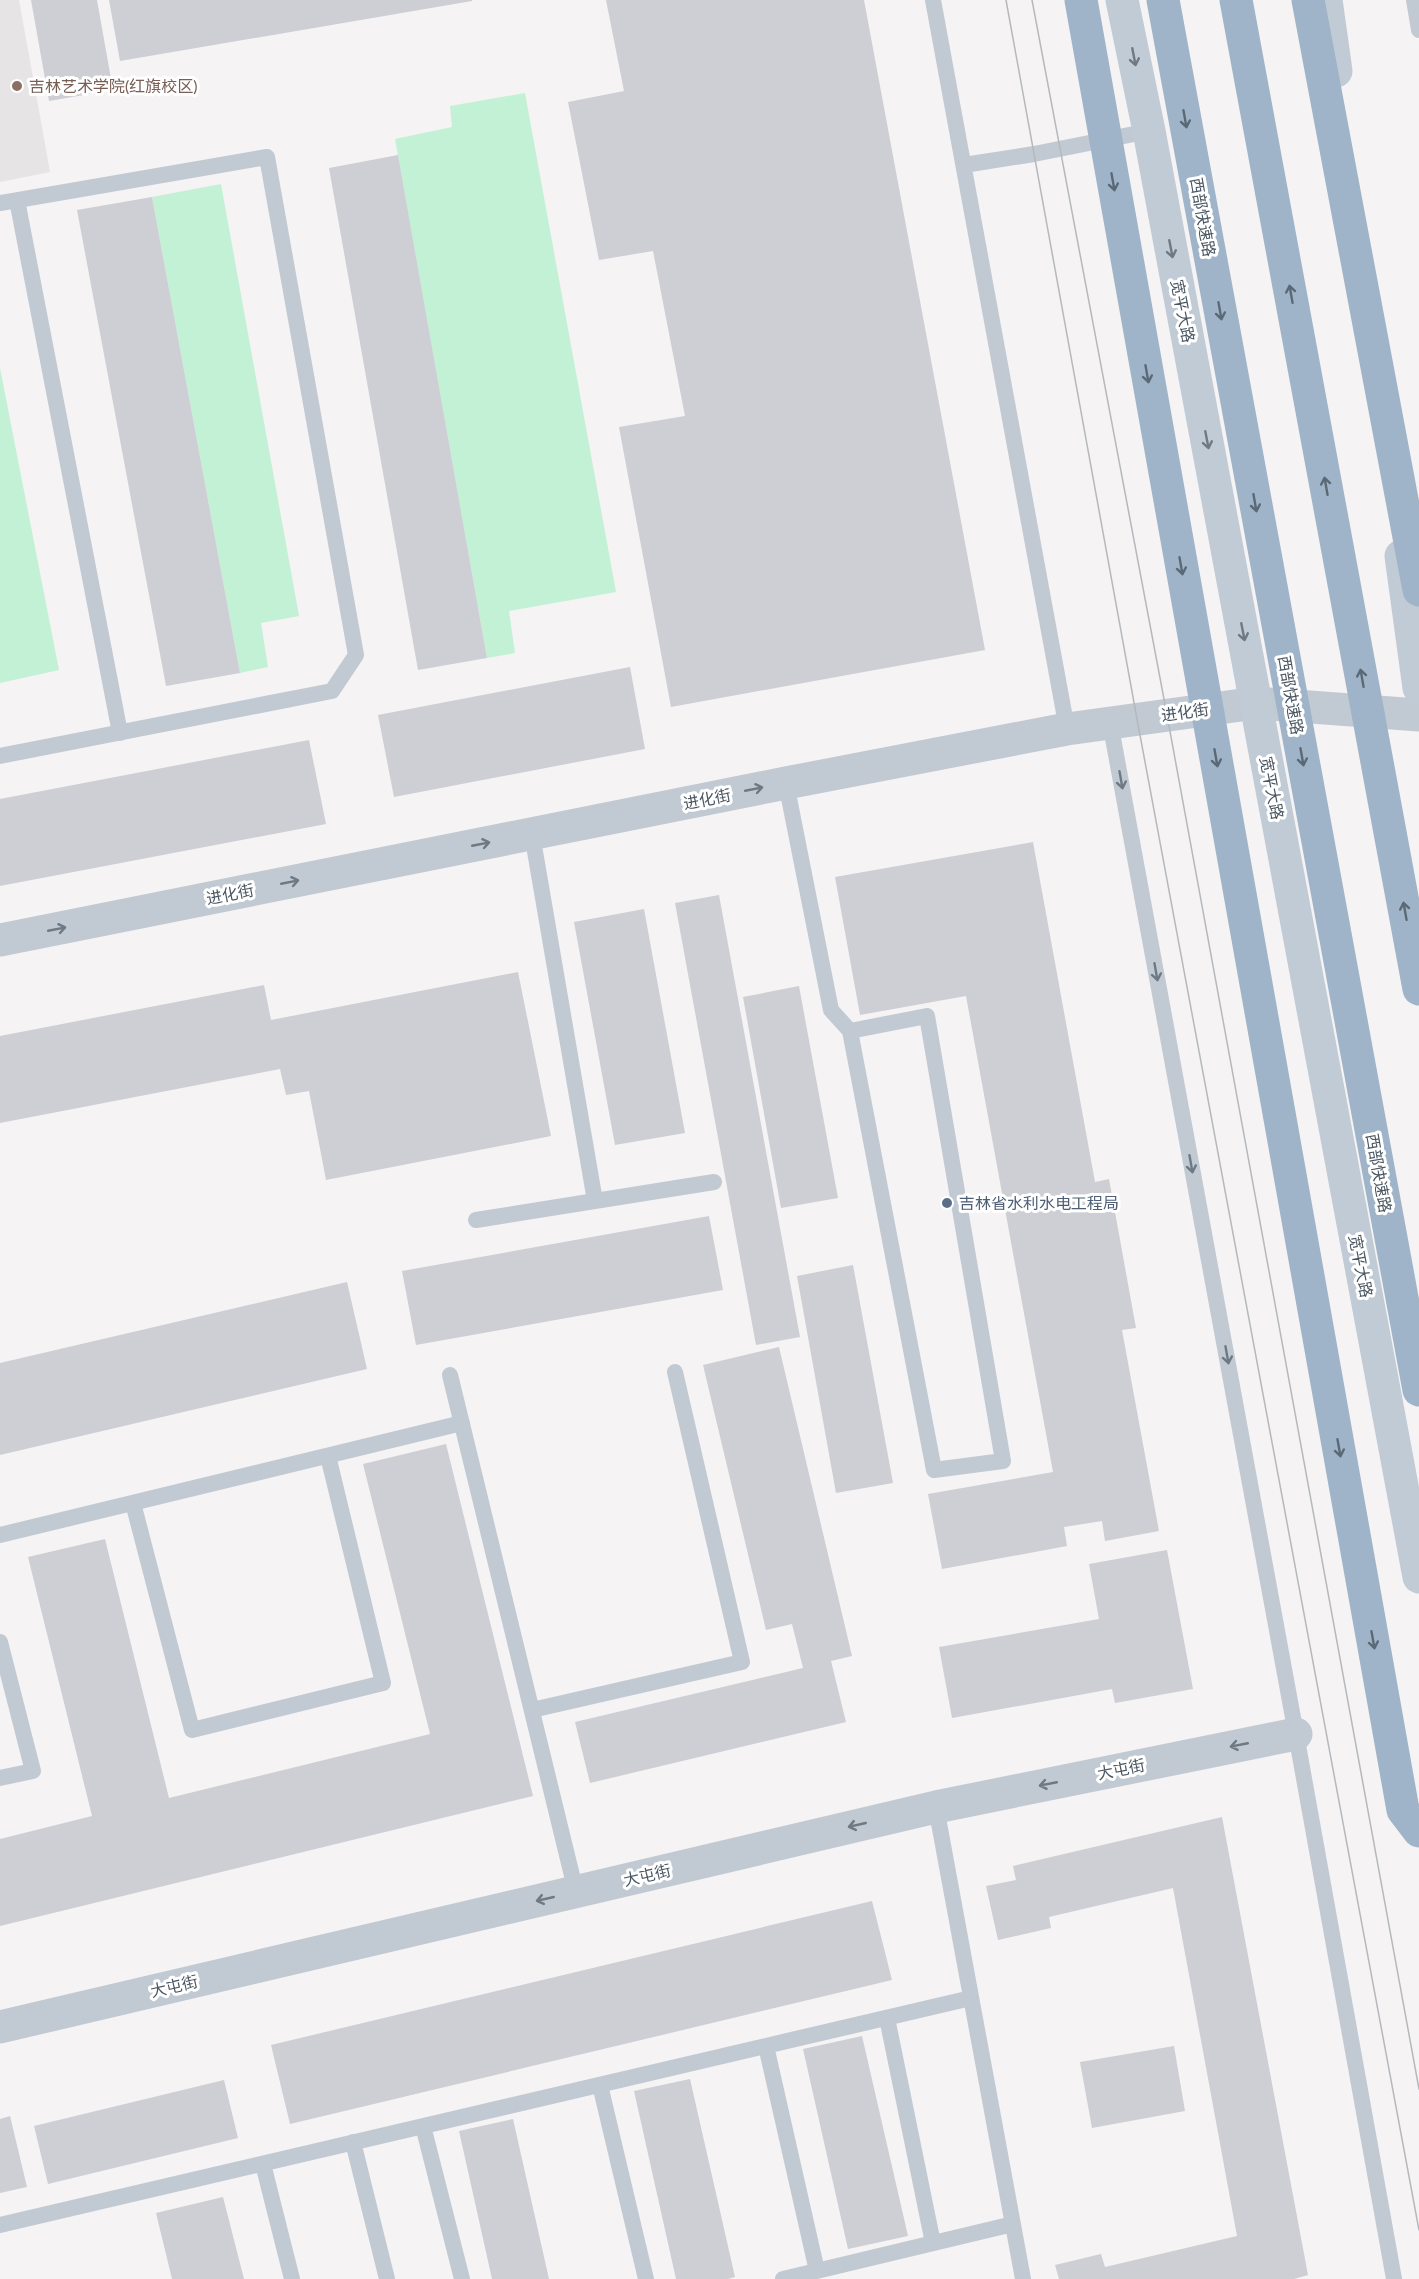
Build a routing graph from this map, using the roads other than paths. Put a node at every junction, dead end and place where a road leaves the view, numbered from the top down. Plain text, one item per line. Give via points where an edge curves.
1 (933, 0) edge
2 (1081, 0) edge
3 (1122, 0) edge
4 (1162, 0) edge
5 (1236, 0) edge
6 (1308, 0) edge
7 (1326, 0) edge
8 (1414, 0) edge
9 (1419, 30) edge
10 (1149, 131) junction
11 (964, 165) junction
12 (17, 200) junction
13 (0, 203) edge
14 (1383, 408) junction
15 (1419, 497) edge
16 (1419, 590) edge
17 (1419, 688) edge
18 (1256, 703) junction
19 (1419, 715) edge
20 (1110, 723) junction
21 (1067, 729) junction
22 (120, 732) junction
23 (0, 756) edge
24 (786, 783) junction
25 (532, 834) junction
26 (0, 940) edge
27 (1419, 989) edge
28 (850, 1030) junction
29 (714, 1182) dead end
30 (595, 1201) junction
31 (476, 1220) dead end
32 (675, 1372) dead end
33 (450, 1376) dead end
34 (1419, 1390) edge
35 (462, 1423) junction
36 (328, 1456) junction
37 (133, 1503) junction
38 (0, 1535) edge
39 (1419, 1577) edge
40 (0, 1642) edge
41 (532, 1710) junction
42 (1296, 1734) junction
43 (0, 1778) edge
44 (936, 1807) junction
45 (1419, 1831) edge
46 (576, 1892) junction
47 (971, 1998) junction
48 (887, 2018) junction
49 (0, 2027) edge
50 (766, 2046) junction
51 (600, 2085) junction
52 (423, 2126) junction
53 (353, 2142) junction
54 (263, 2164) junction
55 (1013, 2224) junction
56 (0, 2225) edge
57 (933, 2243) junction
58 (818, 2271) junction
59 (292, 2279) edge
60 (387, 2279) edge
61 (462, 2279) edge
62 (646, 2279) edge
63 (783, 2279) edge
64 (1023, 2279) edge
65 (1394, 2279) edge

1 - 11 lane
2 -> 45 highway via 1404,1810
3 -> 10 main road, 宽平大路
4 -> 34 highway, 西部快速路
27 -> 5 highway
6 - 14 highway
7 - 17 main road
8 - 9 lane
10 - 11 lane
10 -> 18 main road, 宽平大路
11 - 21 lane
12 - 13 lane
12 - 22 lane
12 - 22 lane via 267,157 356,655 332,691
14 - 15 highway
14 - 16 highway
18 - 19 street, 进化街
18 - 20 street, 进化街
18 - 39 main road, 宽平大路
20 - 21 street, 进化街
20 -> 42 lane
21 - 24 street, 进化街
22 - 23 lane
25 -> 24 street, 进化街
24 - 28 lane via 831,1011
26 -> 25 street, 进化街
25 - 30 lane
28 - 28 lane via 927,1016 1004,1461 934,1470
29 - 30 lane
30 - 31 lane
32 - 41 lane via 742,1662
33 - 35 lane
35 - 36 lane
35 - 41 lane
36 - 37 lane
36 - 37 lane via 383,1683 192,1730
37 - 38 lane
40 - 43 lane via 33,1771
41 - 46 lane
42 -> 44 street, 大屯街
42 - 65 lane
44 -> 46 street, 大屯街
44 - 47 lane
46 -> 49 street, 大屯街
47 - 48 lane
47 - 55 lane
48 - 50 lane
48 - 57 lane
50 - 51 lane
50 - 58 lane
51 - 52 lane
51 - 62 lane
52 - 53 lane
52 - 61 lane
53 - 54 lane
53 - 60 lane
54 - 56 lane
54 - 59 lane
55 - 57 lane
55 - 64 lane
57 - 58 lane
58 - 63 lane

